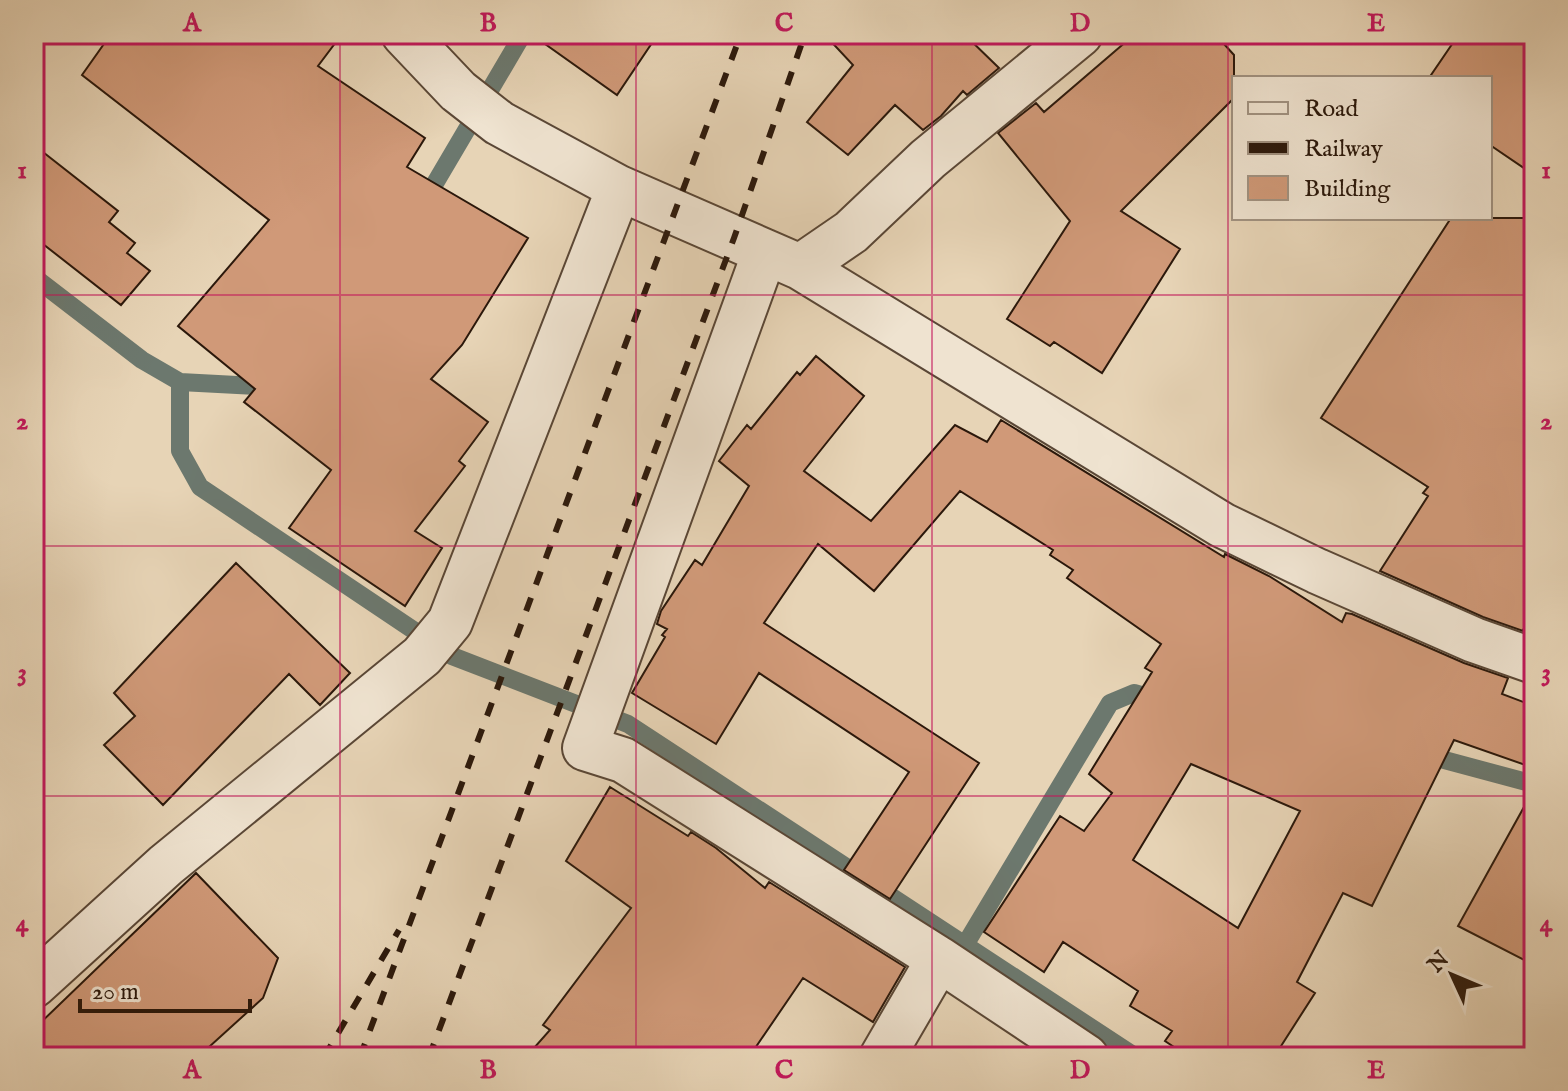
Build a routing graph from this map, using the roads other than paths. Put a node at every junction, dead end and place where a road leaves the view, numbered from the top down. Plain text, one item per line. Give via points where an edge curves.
1 (404, 34) edge
2 (1080, 34) edge
3 (619, 188) junction
4 (783, 260) junction
5 (1534, 661) edge
6 (939, 959) junction
7 (43, 960) edge
8 (882, 1057) edge
9 (1086, 1057) edge

1 - 3 street via 458,91 499,123
2 - 4 street via 928,159 851,232
3 - 4 street
3 - 7 street via 450,622 435,641 166,865
4 - 5 street via 1222,525 1460,634
4 - 6 street via 585,748 623,760
6 - 8 street
6 - 9 street

